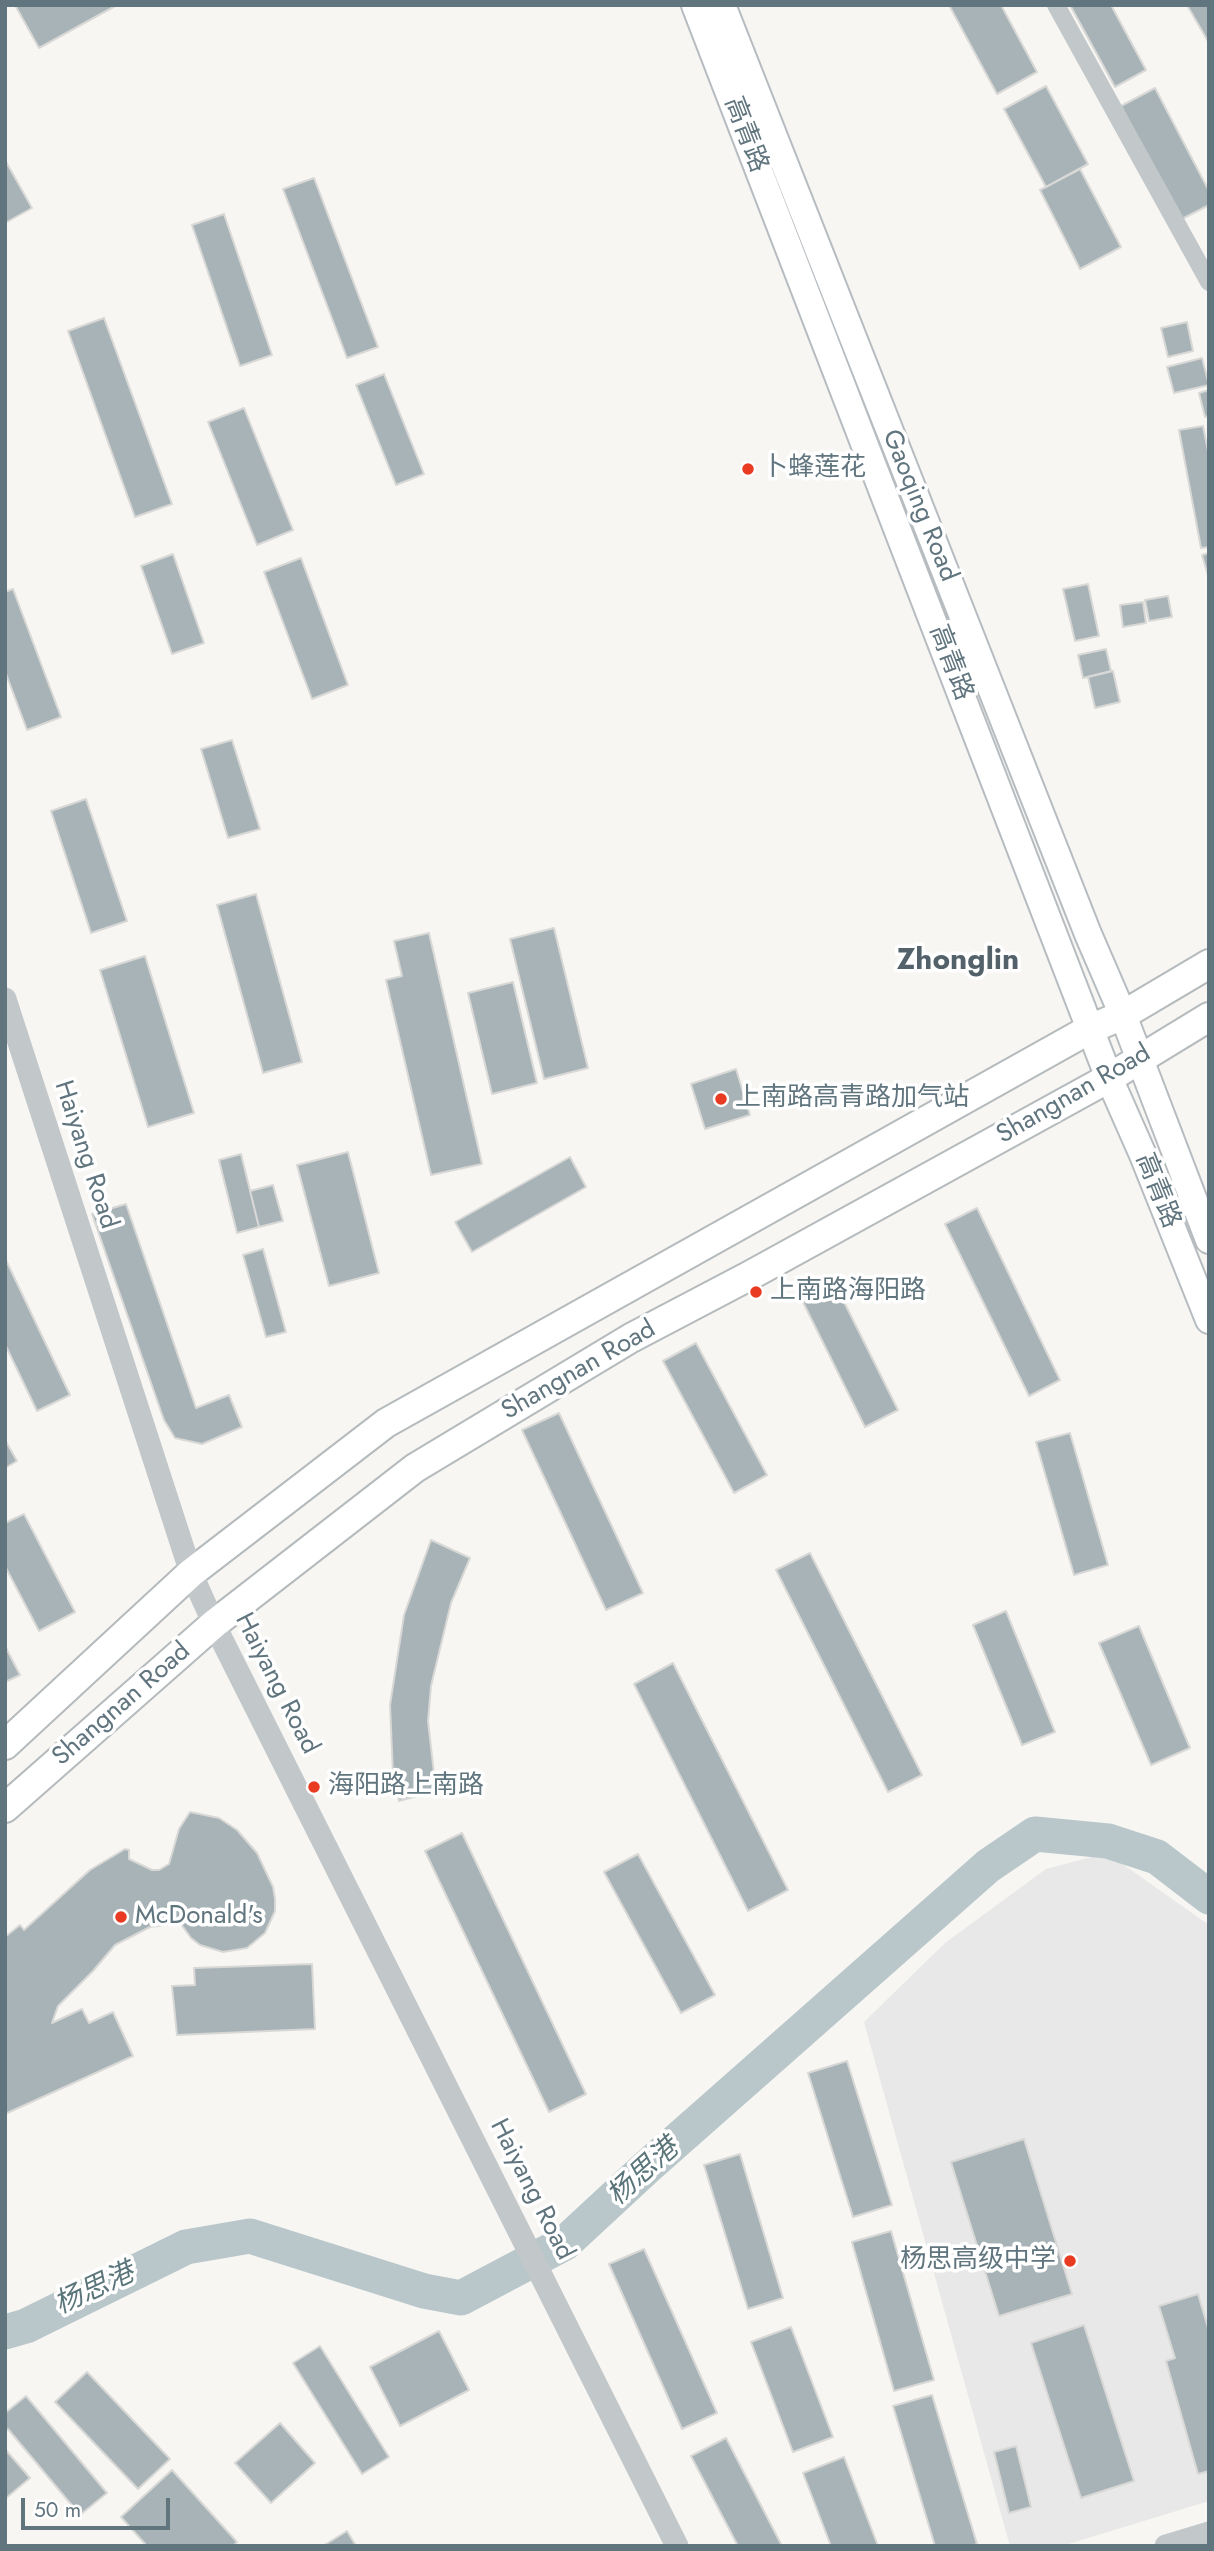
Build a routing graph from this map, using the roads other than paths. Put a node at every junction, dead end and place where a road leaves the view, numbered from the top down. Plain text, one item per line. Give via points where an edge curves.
1 (695, 5) edge
2 (722, 5) edge
3 (1056, 5) edge
4 (1209, 282) edge
5 (1209, 964) edge
6 (5, 999) edge
7 (1122, 1015) junction
8 (1209, 1017) edge
9 (1090, 1029) junction
10 (1139, 1058) junction
11 (1109, 1078) junction
12 (1209, 1240) edge
13 (1209, 1320) edge
14 (191, 1573) junction
15 (214, 1624) junction
16 (5, 1745) edge
17 (5, 1808) edge
18 (1209, 2533) edge
19 (677, 2546) edge
20 (1166, 2546) edge

1 - 9 main road, 高青路
2 - 7 main road, Gaoqing Road
3 - 4 street
5 - 7 main road, Shangnan Road
6 - 14 street, Haiyang Road
7 - 9 main road, Shangnan Road
7 - 10 main road, Gaoqing Road
8 - 10 main road, Shangnan Road
9 - 11 main road, 高青路
9 - 14 main road, Shangnan Road via 386,1423
10 - 11 main road, Shangnan Road
10 - 12 main road, Gaoqing Road
11 - 13 main road, 高青路
11 - 15 main road, Shangnan Road via 631,1338 415,1468
14 - 15 street, Haiyang Road
14 - 16 main road, Shangnan Road
15 - 17 main road, Shangnan Road
15 - 19 street, Haiyang Road
18 - 20 street

